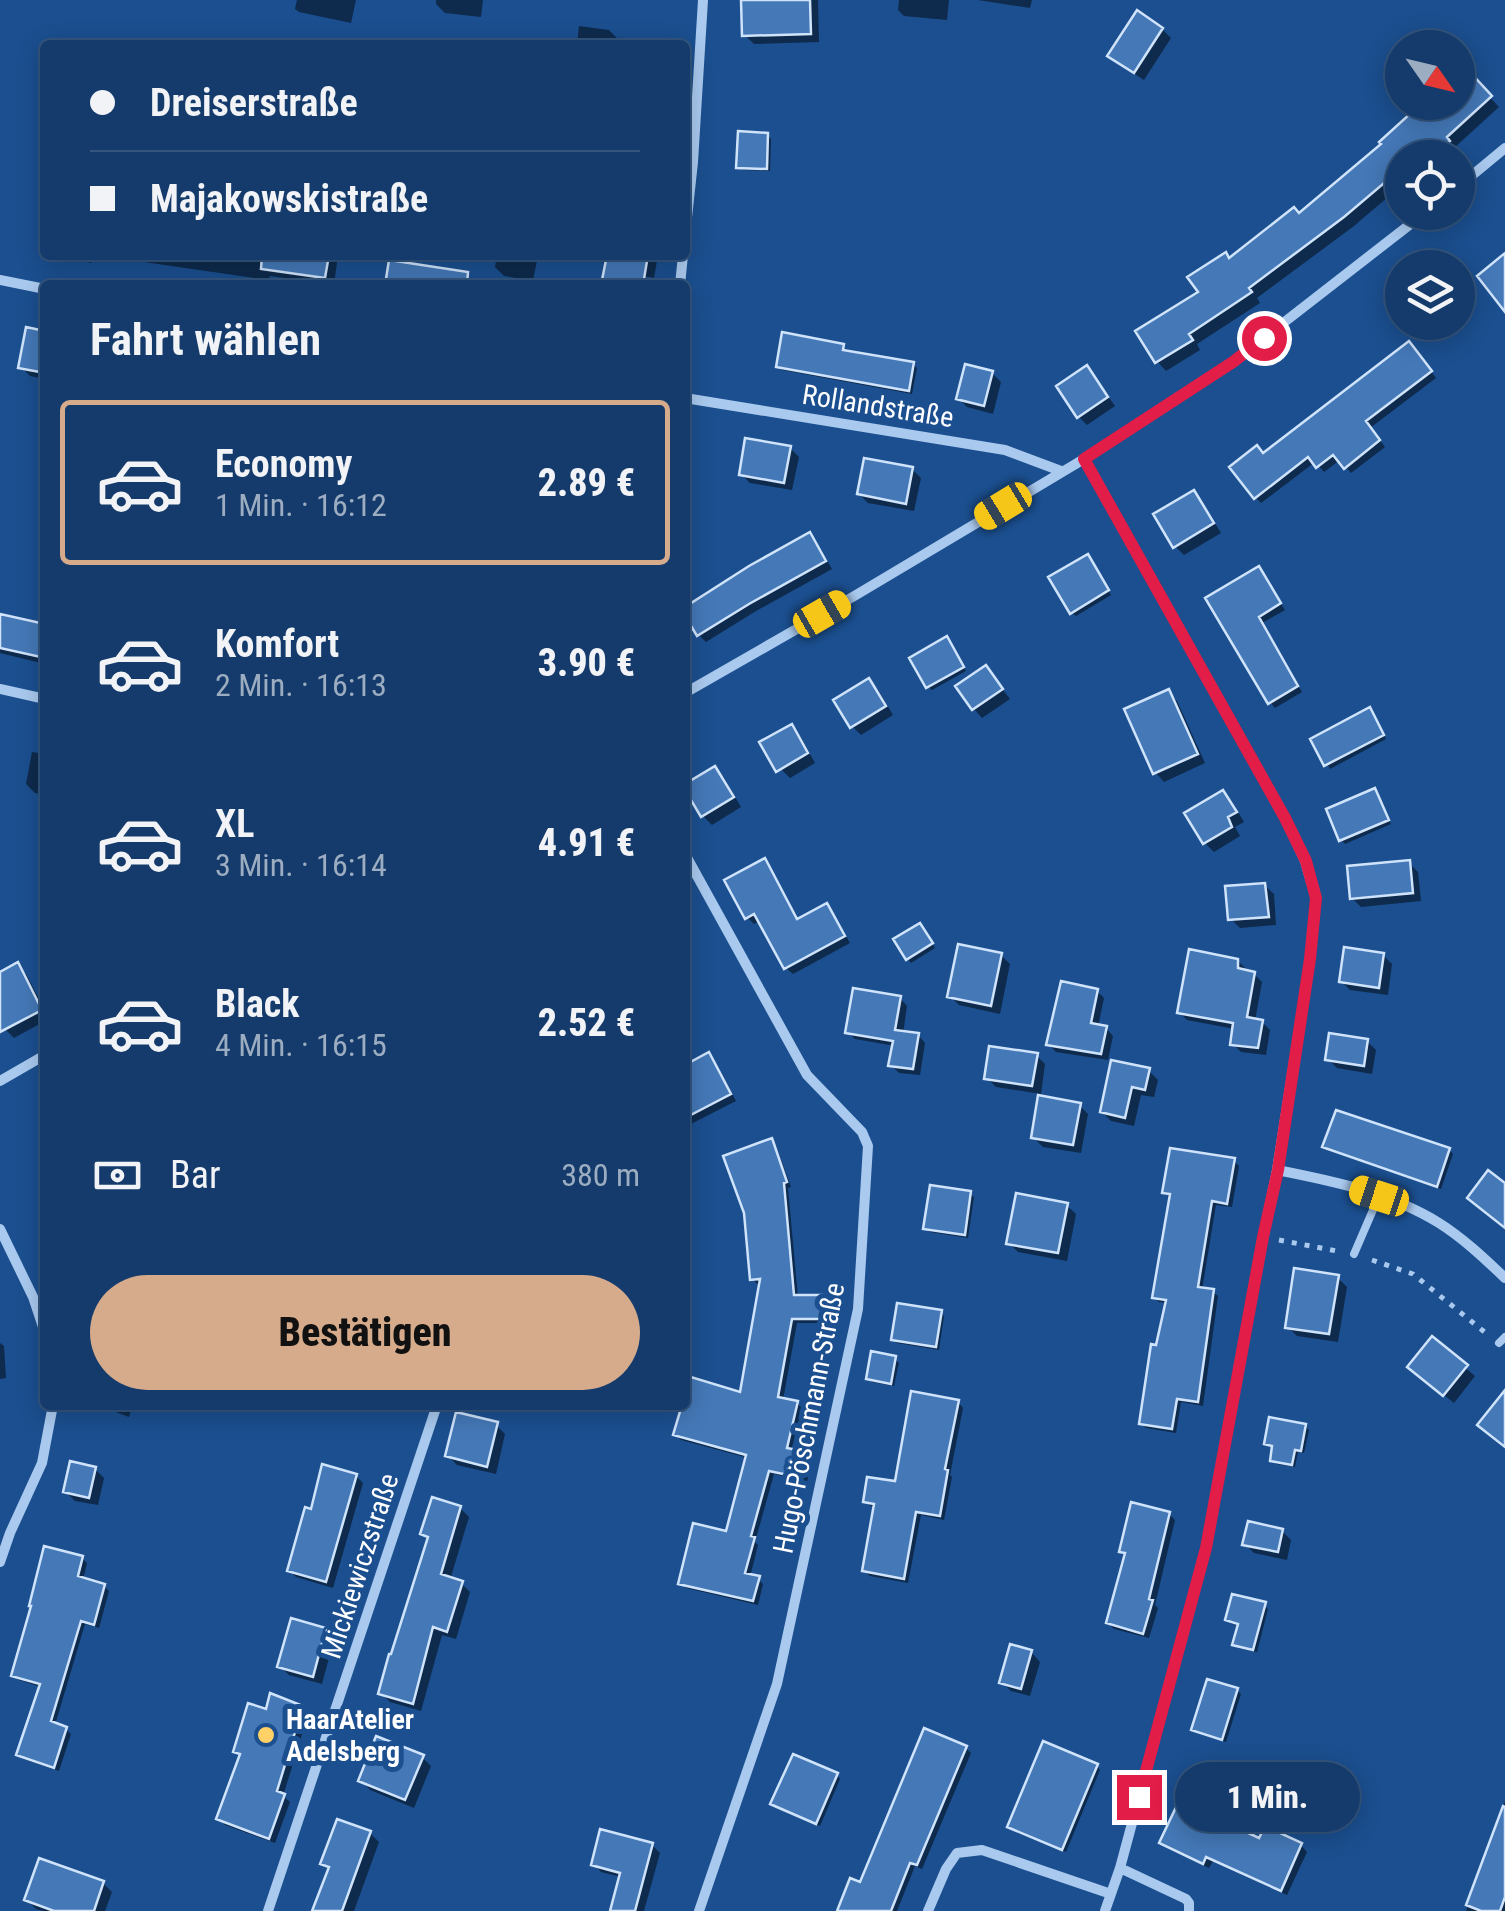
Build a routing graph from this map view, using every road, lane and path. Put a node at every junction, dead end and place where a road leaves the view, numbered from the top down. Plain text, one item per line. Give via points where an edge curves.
1 (703, 0) edge
2 (1505, 148) edge
3 (1475, 173) edge
4 (690, 183) edge
5 (1403, 230) edge
6 (0, 280) edge
7 (40, 288) edge
8 (690, 399) edge
9 (1084, 459) junction
10 (1062, 471) junction
11 (0, 689) edge
12 (690, 690) edge
13 (40, 697) edge
14 (690, 863) edge
15 (40, 1059) edge
16 (0, 1081) edge
17 (1278, 1170) junction
18 (1379, 1196) junction
19 (0, 1229) edge
20 (1263, 1237) junction
21 (1354, 1254) junction
22 (1505, 1278) edge
23 (40, 1319) edge
24 (1502, 1340) edge
25 (52, 1410) edge
26 (434, 1410) edge
27 (0, 1562) edge
28 (1120, 1868) junction
29 (1111, 1894) junction
30 (268, 1911) edge
31 (699, 1911) edge
32 (928, 1911) edge
33 (1106, 1911) edge
34 (1189, 1911) edge

1 - 4 street
2 - 3 street
5 - 9 street via 1233,362
6 - 7 street
8 - 10 street, Rollandstraße via 1005,450
9 - 10 street
9 - 17 street via 1306,861 1316,898
10 - 12 street
11 - 13 street
14 - 31 street, Hugo-Pöschmann-Straße via 807,1075 868,1146 858,1310 777,1684
15 - 16 street
17 - 18 street
17 - 20 street
18 - 21 lane
18 - 22 street via 1440,1223
19 - 23 street
20 - 21 path
20 - 28 street via 1206,1548
21 - 24 path via 1414,1274
25 - 27 street via 42,1463
26 - 30 street, Mickiewiczstraße
28 - 29 street
28 - 34 street via 1186,1899
29 - 32 street via 968,1850 946,1869
29 - 33 street

